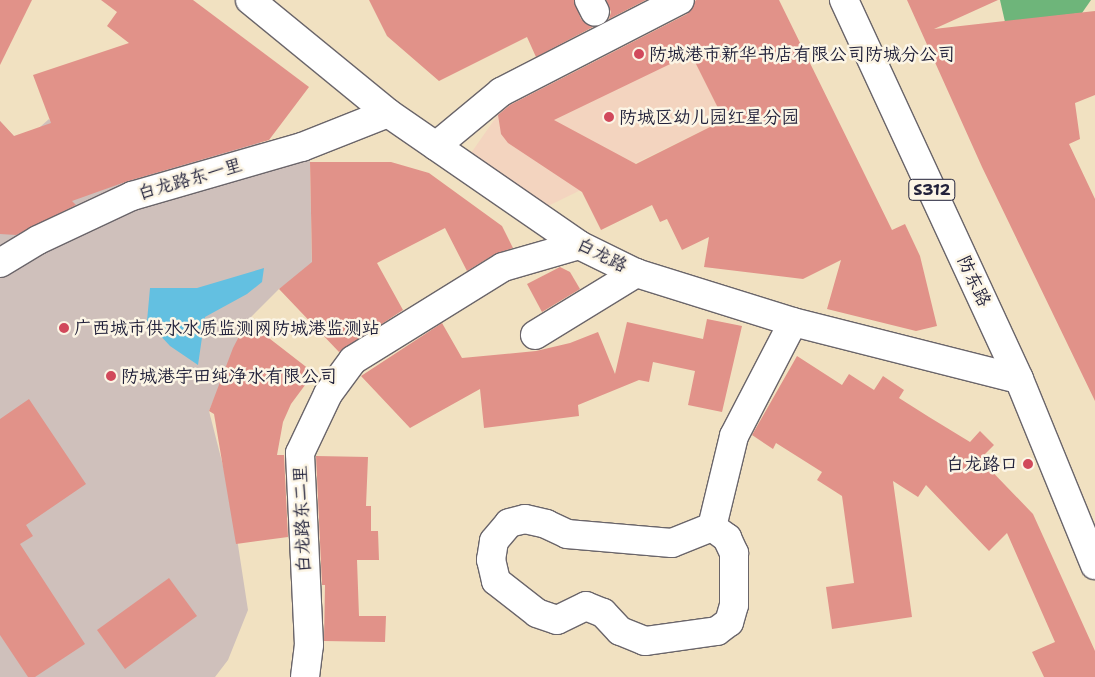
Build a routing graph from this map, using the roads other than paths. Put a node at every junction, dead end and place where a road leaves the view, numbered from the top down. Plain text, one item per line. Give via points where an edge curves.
1 (250, 0) edge
2 (680, 0) edge
3 (844, 0) edge
4 (388, 112) junction
5 (436, 146) junction
6 (579, 245) junction
7 (0, 264) edge
8 (636, 273) junction
9 (793, 322) junction
10 (535, 335) dead end
11 (1019, 379) junction
12 (712, 527) junction
13 (1095, 566) edge
14 (305, 677) edge

1 - 4 street, 白龙路
2 - 5 street via 501,92
3 - 11 street, 防东路 / S312
4 - 5 street, 白龙路
4 - 7 street, 白龙路东一里 via 302,147 132,196 38,240
5 - 6 street, 白龙路
6 - 8 street, 白龙路
6 - 14 street, 白龙路东二里 via 503,267 353,360 328,394 300,453 309,645
8 - 9 street, 白龙路
8 - 10 street
9 - 11 street, 白龙路
9 - 12 street via 734,436
11 - 13 street, 防东路 / S312
12 - 12 street via 672,543 567,534 525,519 509,523 494,541 491,560 496,581 537,613 557,620 586,606 603,613 620,631 645,641 717,631 729,622 734,605 734,553 727,538

